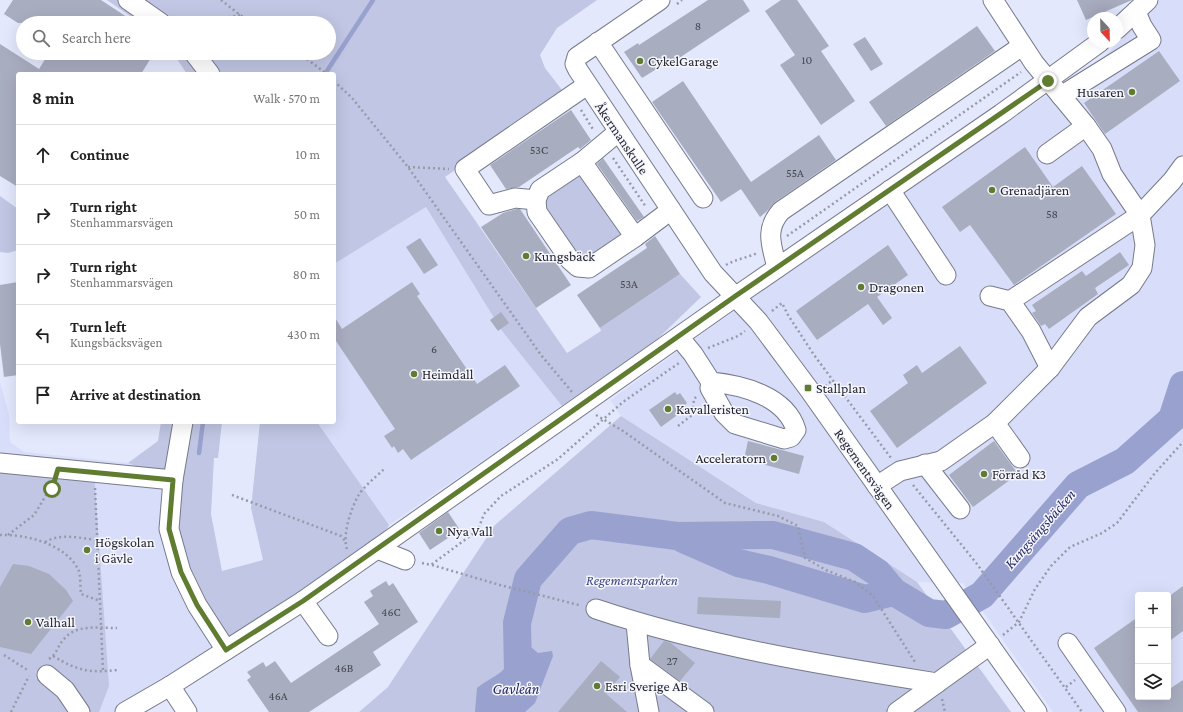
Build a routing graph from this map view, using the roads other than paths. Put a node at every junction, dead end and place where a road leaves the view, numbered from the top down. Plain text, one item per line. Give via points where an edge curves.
1 (128, 0) edge
2 (660, 0) edge
3 (993, 0) edge
4 (1142, 6) edge
5 (151, 16) edge
6 (1123, 23) edge
7 (598, 42) junction
8 (1022, 46) junction
9 (1092, 48) edge
10 (199, 60) edge
11 (208, 72) edge
12 (1048, 81) junction
13 (587, 85) junction
14 (1061, 96) junction
15 (1086, 126) junction
16 (618, 132) junction
17 (1047, 154) dead end
18 (582, 162) junction
19 (1183, 166) edge
20 (890, 190) junction
21 (703, 198) dead end
22 (536, 200) junction
23 (671, 210) junction
24 (1140, 215) junction
25 (634, 238) junction
26 (777, 268) junction
27 (946, 275) dead end
28 (990, 296) dead end
29 (734, 297) junction
30 (1010, 301) junction
31 (679, 337) junction
32 (1050, 368) junction
33 (710, 385) road end
34 (995, 423) junction
35 (183, 424) edge
36 (1020, 458) dead end
37 (0, 463) edge
38 (925, 464) junction
39 (173, 480) junction
40 (877, 486) junction
41 (960, 509) dead end
42 (377, 549) junction
43 (406, 560) road end
44 (303, 601) junction
45 (596, 609) road end
46 (636, 622) junction
47 (328, 636) dead end
48 (1068, 643) dead end
49 (990, 645) junction
50 (226, 650) junction
51 (640, 665) junction
52 (40, 668) road end
53 (937, 683) junction
54 (170, 686) junction
55 (701, 711) edge
56 (80, 712) edge
57 (125, 712) edge
58 (187, 712) edge
59 (649, 712) edge
60 (897, 712) edge
61 (1037, 712) edge
62 (1116, 712) edge

1 - 5 street
2 - 7 street, Åkermanskulle
3 - 8 street
4 - 6 street
4 - 14 street via 1142,26 1151,40
7 - 13 street, Åkermanskulle via 577,57 575,64
7 - 21 street
8 - 12 street
8 - 26 street via 781,211 773,220 770,231
9 - 12 street
10 - 11 street
12 - 14 street
12 - 20 street
13 - 16 street, Åkermanskulle
13 - 22 street via 465,169 489,205 515,198
14 - 15 street
15 - 17 street
15 - 24 street via 1102,149 1112,174
16 - 18 street
16 - 23 street, Åkermanskulle
18 - 22 street via 540,190
18 - 25 street
19 - 24 street
20 - 26 street
20 - 27 street
22 - 25 street via 537,212 570,260 578,267 589,268
23 - 25 street
23 - 29 street, Åkermanskulle via 712,273
24 - 30 street
24 - 32 street via 1145,244 1142,268 1131,285 1088,317
26 - 29 street
28 - 30 street
29 - 31 street
29 - 40 street, Regementsvägen via 758,321
30 - 32 street via 1031,331
31 - 33 street via 693,354
31 - 42 street
32 - 34 street
34 - 36 street
34 - 38 street via 941,461
35 - 39 street
37 - 39 street
38 - 40 street via 900,471
38 - 41 street
39 - 50 street via 169,529 181,572 197,605
40 - 49 street, Regementsvägen
42 - 43 street
42 - 44 street
44 - 47 street
44 - 50 street
45 - 46 street
46 - 51 street
46 - 53 street via 748,649
48 - 62 street
49 - 53 street
49 - 61 street, Regementsvägen
50 - 54 street
51 - 55 street
51 - 59 street
52 - 56 street via 65,690
53 - 60 street
54 - 57 street
54 - 58 street

